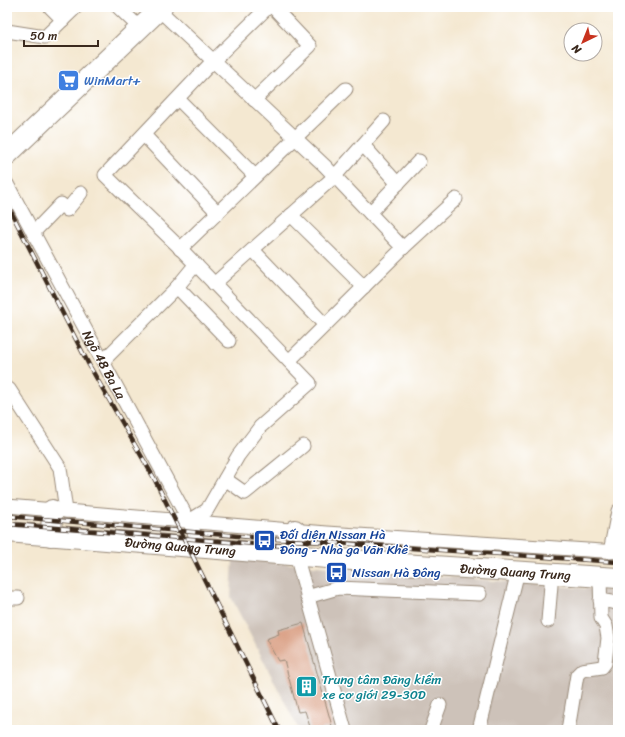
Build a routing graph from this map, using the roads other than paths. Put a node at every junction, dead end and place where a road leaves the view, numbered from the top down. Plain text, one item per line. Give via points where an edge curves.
1 (50, 7) edge
2 (76, 7) edge
3 (118, 7) edge
4 (268, 7) edge
5 (273, 7) edge
6 (159, 8) edge
7 (63, 20) junction
8 (140, 28) junction
9 (7, 31) edge
10 (213, 61) junction
11 (346, 89) dead end
12 (178, 99) junction
13 (254, 100) junction
14 (384, 121) dead end
15 (144, 135) junction
16 (295, 138) junction
17 (363, 145) junction
18 (7, 155) edge
19 (419, 161) dead end
20 (255, 176) junction
21 (334, 176) junction
22 (7, 184) edge
23 (398, 184) junction
24 (81, 194) dead end
25 (456, 199) dead end
26 (218, 213) junction
27 (370, 213) junction
28 (291, 215) junction
29 (33, 233) junction
30 (180, 248) junction
31 (403, 248) junction
32 (253, 250) junction
33 (196, 264) junction
34 (214, 284) junction
35 (364, 286) junction
36 (177, 287) junction
37 (325, 324) junction
38 (229, 341) dead end
39 (103, 361) junction
40 (289, 361) junction
41 (9, 389) dead end
42 (303, 446) dead end
43 (224, 479) junction
44 (7, 506) edge
45 (59, 510) junction
46 (618, 511) edge
47 (189, 521) junction
48 (295, 530) junction
49 (7, 532) edge
50 (51, 536) junction
51 (200, 546) junction
52 (614, 552) edge
53 (296, 555) junction
54 (518, 571) junction
55 (552, 573) junction
56 (609, 578) edge
57 (480, 594) dead end
58 (308, 597) junction
59 (600, 600) junction
60 (618, 603) edge
61 (548, 621) dead end
62 (440, 705) dead end
63 (345, 730) edge
64 (431, 730) edge
65 (479, 730) edge
66 (568, 730) edge

1 - 7 street
2 - 7 street
3 - 8 street
4 - 10 street
5 - 13 street via 310,46
6 - 8 highway
6 - 10 street
7 - 9 street via 46,37
8 - 18 highway
10 - 12 street
10 - 13 street
11 - 16 street
12 - 15 street
12 - 20 street
13 - 16 street
14 - 17 street
15 - 26 street
15 - 30 street via 105,175
16 - 20 street
16 - 21 street
17 - 21 street
17 - 23 street
19 - 23 street
20 - 26 street
21 - 27 street
21 - 28 street
22 - 29 street, Ngõ 48 Ba La
23 - 27 street
24 - 29 street via 67,210 61,204
25 - 31 street
26 - 30 street
27 - 31 street
28 - 32 street
28 - 35 street
29 - 39 street, Ngõ 48 Ba La
30 - 33 street
31 - 35 street
32 - 34 street
32 - 37 street
33 - 34 street
33 - 36 street
34 - 40 street
35 - 37 street
36 - 38 street
36 - 39 street
37 - 40 street
39 - 47 street, Ngõ 48 Ba La
40 - 43 street via 310,382 260,427
41 - 45 street via 60,468
42 - 43 street via 245,493
43 - 47 street via 207,510
44 - 45 street
45 - 47 street
45 - 50 highway
46 - 52 street
47 - 48 street
47 - 51 street, Ngõ 48 Ba La
48 - 52 street
48 - 53 highway
49 - 50 highway, Đường Quang Trung
50 - 51 highway, Đường Quang Trung
51 - 53 highway, Đường Quang Trung
53 - 54 highway, Đường Quang Trung
53 - 58 street
54 - 55 highway, Đường Quang Trung
54 - 65 street
55 - 56 highway, Đường Quang Trung
55 - 61 street
56 - 59 street
57 - 58 street via 338,588
58 - 63 street
59 - 60 street
59 - 66 street via 601,618 606,626 608,638 605,663 602,667 582,670 577,675
62 - 64 street

